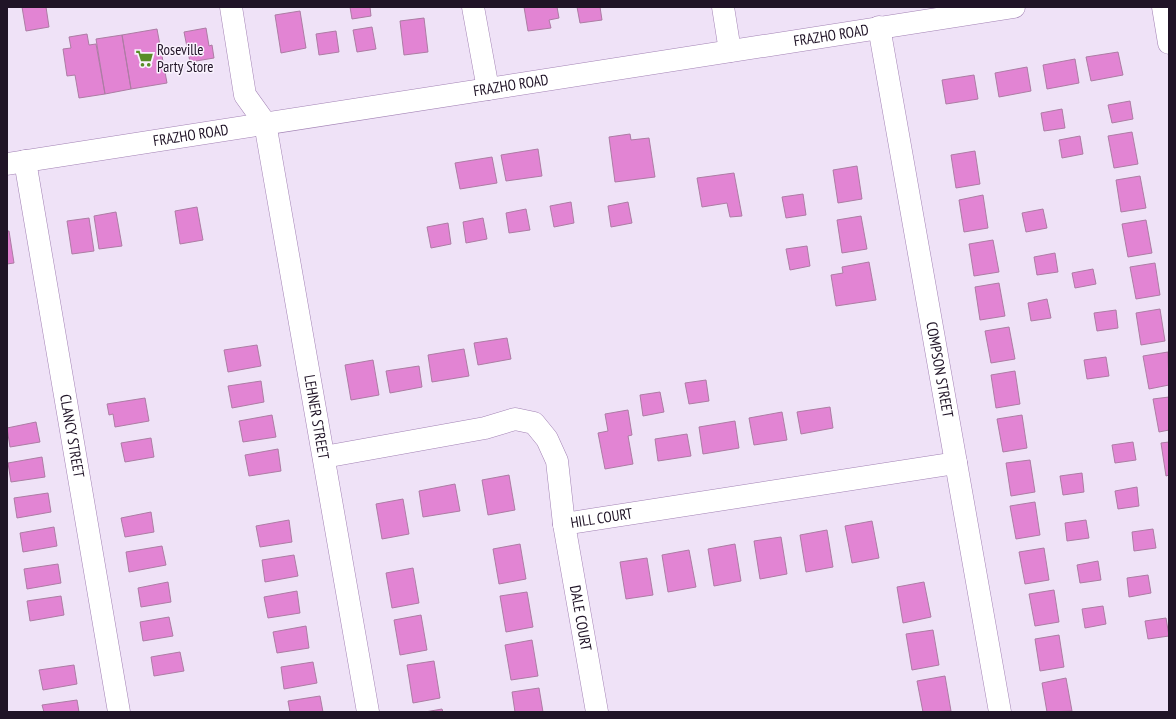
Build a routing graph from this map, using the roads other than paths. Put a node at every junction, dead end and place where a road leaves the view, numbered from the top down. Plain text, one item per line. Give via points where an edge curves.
1 (231, 7) edge
2 (473, 7) edge
3 (723, 7) edge
4 (1163, 7) edge
5 (1001, 8) edge
6 (879, 27) junction
7 (1169, 43) edge
8 (730, 51) junction
9 (488, 89) junction
10 (265, 123) junction
11 (16, 162) edge
12 (324, 457) junction
13 (956, 463) junction
14 (564, 524) junction
15 (119, 712) edge
16 (368, 712) edge
17 (597, 712) edge
18 (1000, 712) edge

1 - 10 street via 245,96
2 - 9 street
3 - 8 street
4 - 7 street
5 - 6 street, FRAZHO ROAD
6 - 8 street, FRAZHO ROAD
6 - 13 street, COMPSON STREET
8 - 9 street, FRAZHO ROAD
9 - 10 street, FRAZHO ROAD
10 - 11 street, FRAZHO ROAD
10 - 12 street, LEHNER STREET
11 - 15 street, CLANCY STREET
12 - 14 street, HILL COURT via 485,428 515,419 534,423 548,439 556,461
12 - 16 street, LEHNER STREET
13 - 14 street, HILL COURT
13 - 18 street, COMPSON STREET
14 - 17 street, DALE COURT

